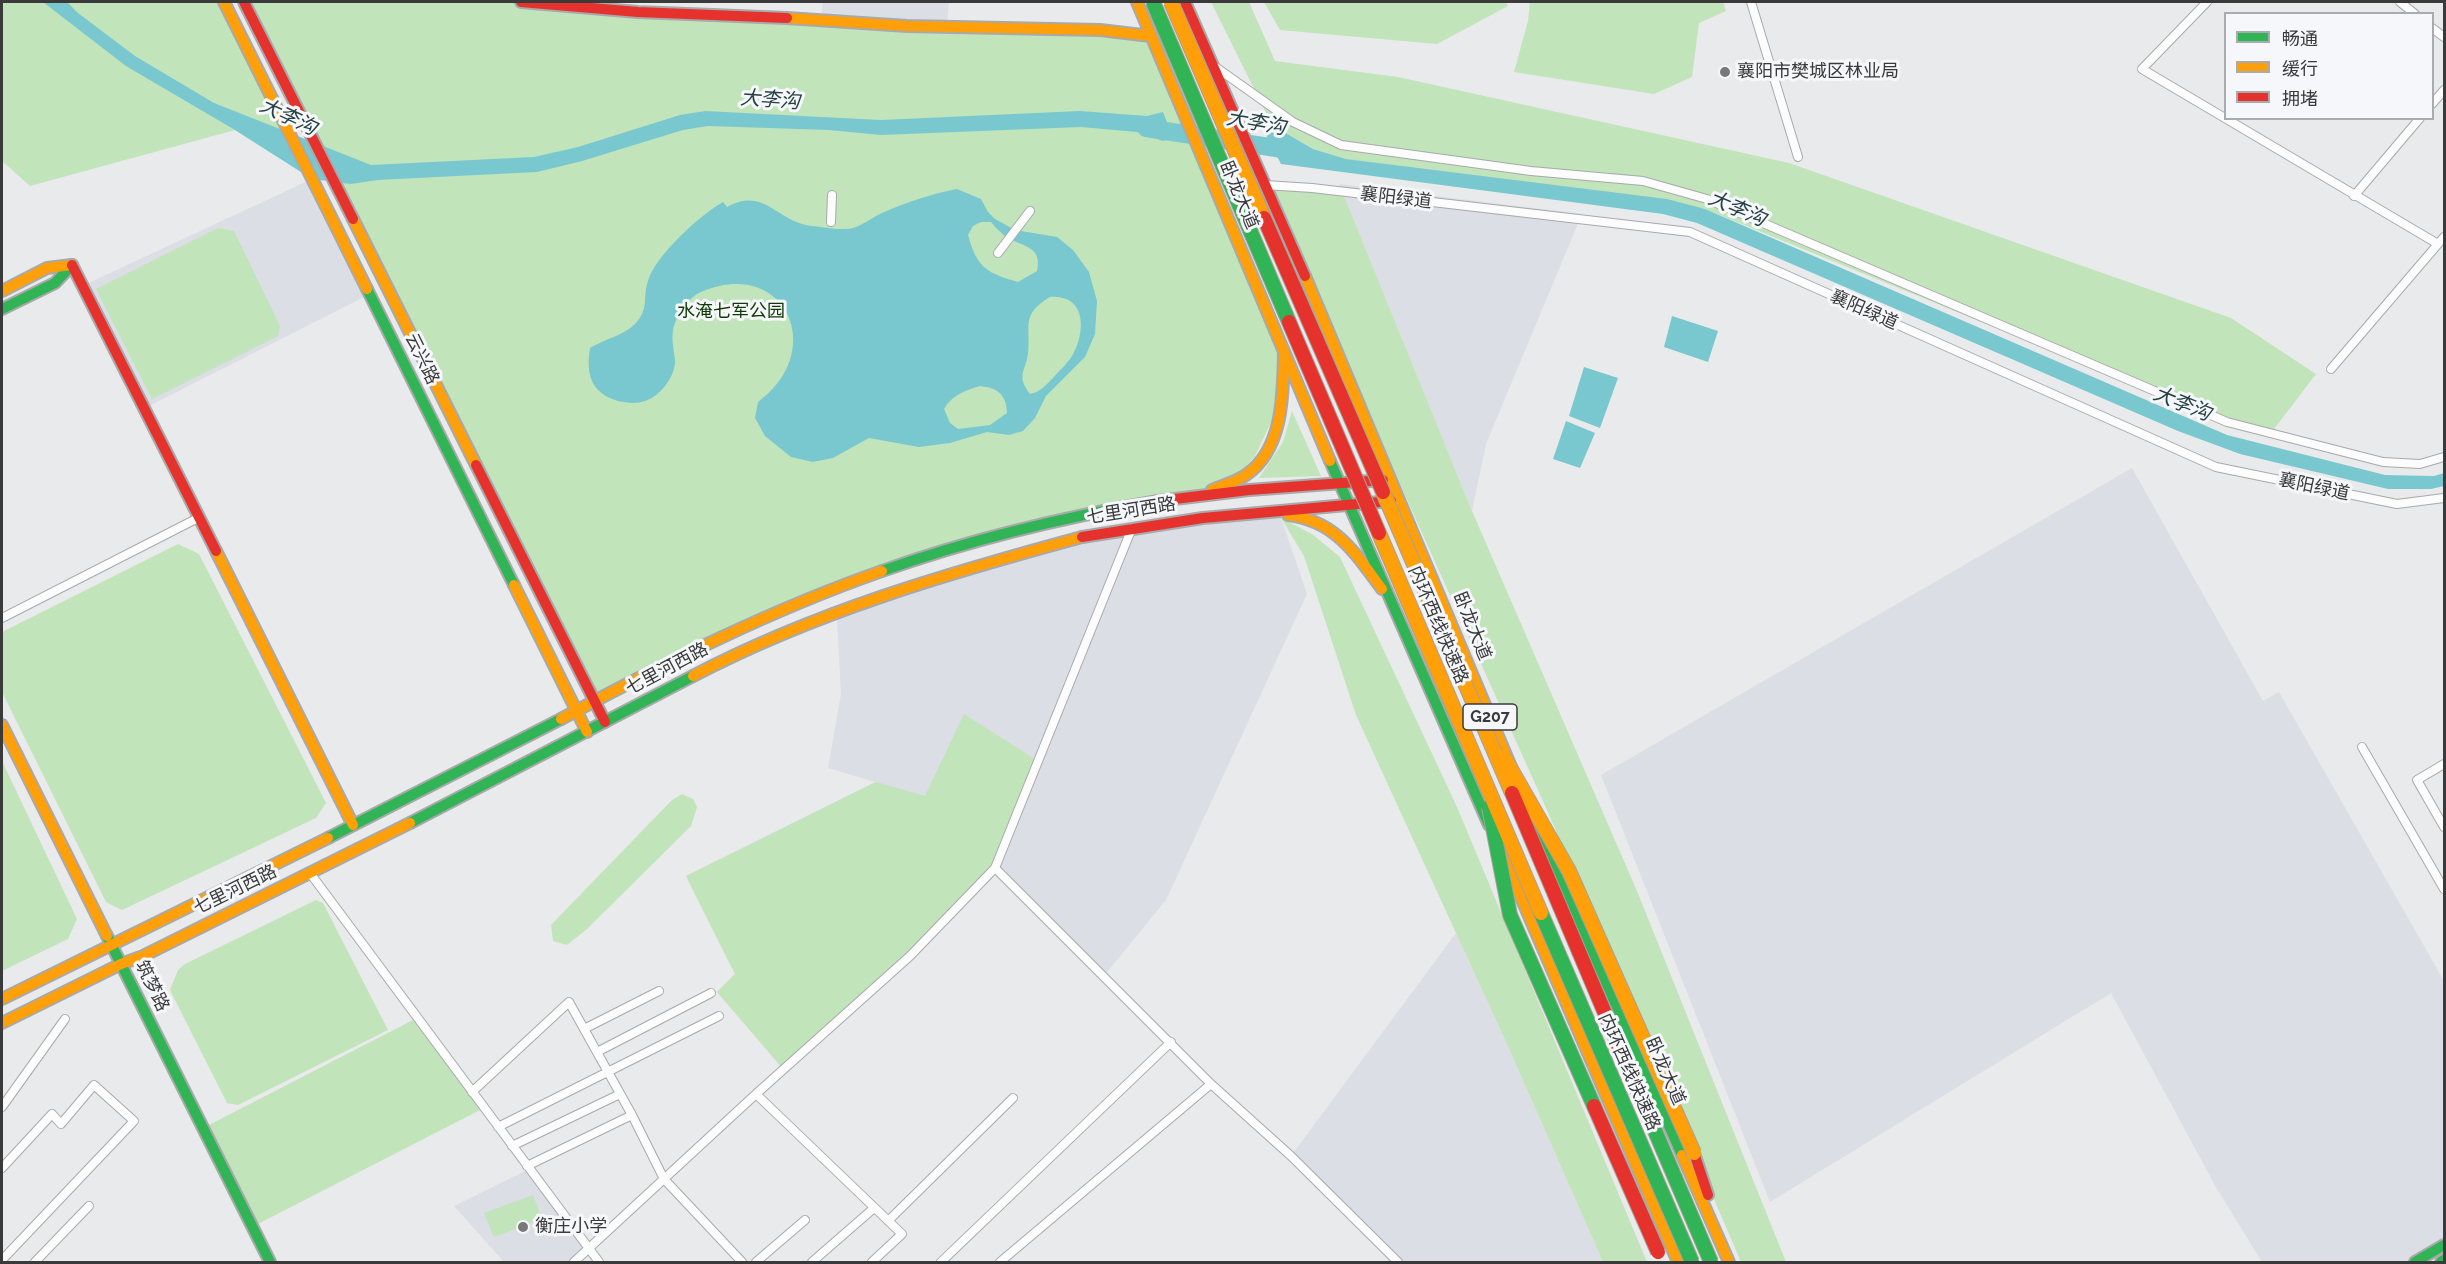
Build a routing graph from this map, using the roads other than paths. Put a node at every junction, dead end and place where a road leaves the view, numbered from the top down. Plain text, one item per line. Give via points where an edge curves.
1 (224, 2) edge
2 (244, 2) edge
3 (522, 2) edge
4 (1137, 2) edge
5 (1153, 2) edge
6 (1171, 2) edge
7 (1185, 2) edge
8 (1751, 2) edge
9 (2207, 2) edge
10 (2400, 2) edge
11 (2412, 12) edge
12 (1152, 36) junction
13 (1213, 66) junction
14 (2445, 90) edge
15 (2434, 103) edge
16 (2224, 118) edge
17 (2227, 120) edge
18 (2418, 120) edge
19 (1798, 157) dead end
20 (1265, 185) junction
21 (832, 195) dead end
22 (2354, 196) junction
23 (1030, 211) dead end
24 (831, 222) dead end
25 (2445, 237) edge
26 (2438, 244) junction
27 (998, 253) dead end
28 (72, 265) junction
29 (2, 291) edge
30 (2, 309) edge
31 (1284, 350) junction
32 (2331, 369) dead end
33 (2445, 457) edge
34 (1393, 480) junction
35 (1340, 482) junction
36 (1202, 494) junction
37 (2445, 498) edge
38 (1400, 500) junction
39 (1349, 505) junction
40 (1243, 514) junction
41 (198, 518) junction
42 (1132, 528) junction
43 (1391, 601) junction
44 (2, 618) edge
45 (595, 702) junction
46 (1473, 702) junction
47 (577, 711) junction
48 (605, 722) junction
49 (2, 725) edge
50 (587, 732) junction
51 (2362, 747) dead end
52 (2445, 764) edge
53 (1483, 779) junction
54 (353, 825) junction
55 (2445, 827) edge
56 (994, 868) junction
57 (310, 873) junction
58 (2445, 889) edge
59 (112, 946) junction
60 (122, 964) junction
61 (659, 991) dead end
62 (711, 993) dead end
63 (2, 999) edge
64 (719, 1016) dead end
65 (65, 1019) dead end
66 (2, 1023) edge
67 (584, 1029) junction
68 (1171, 1042) junction
69 (597, 1052) junction
70 (608, 1073) junction
71 (1211, 1084) junction
72 (472, 1092) junction
73 (620, 1094) junction
74 (756, 1094) junction
75 (1013, 1098) dead end
76 (2, 1107) edge
77 (632, 1115) junction
78 (498, 1127) junction
79 (512, 1146) junction
80 (526, 1166) junction
81 (2, 1168) edge
82 (664, 1179) junction
83 (89, 1206) dead end
84 (874, 1208) junction
85 (805, 1221) dead end
86 (888, 1221) junction
87 (2445, 1245) edge
88 (589, 1249) junction
89 (1661, 1257) edge
90 (2, 1260) edge
91 (2445, 1260) edge
92 (35, 1263) edge
93 (270, 1263) edge
94 (574, 1263) edge
95 (599, 1263) edge
96 (742, 1263) edge
97 (756, 1263) edge
98 (812, 1263) edge
99 (872, 1263) edge
100 (940, 1263) edge
101 (999, 1263) edge
102 (1398, 1263) edge
103 (1678, 1263) edge
104 (1692, 1263) edge
105 (1711, 1263) edge
106 (1730, 1263) edge
107 (2415, 1263) edge
108 (2441, 1263) edge

1 - 47 main road, 云兴路
2 - 45 main road, 云兴路
3 - 12 main road via 638,12 907,26 1100,30
4 - 12 main road, 卧龙大道 / G207
5 - 53 main road, 内环西线快速路, bridge
6 - 46 main road, 内环西线快速路, bridge
7 - 13 main road, 卧龙大道 / G207
8 - 19 street
9 - 16 street via 2142,69
10 - 11 street
12 - 31 main road, 卧龙大道 / G207
13 - 20 main road, 卧龙大道 / G207
13 - 33 street via 1293,122 1341,145 1531,171 1643,181 1707,199 2227,422 2383,462 2420,464
14 - 15 street
17 - 22 street
18 - 22 street
20 - 34 main road, 卧龙大道 / G207
20 - 37 street, 襄阳绿道 via 1690,232 2216,467 2397,504
21 - 24 street
22 - 26 street
23 - 27 street
25 - 26 street
26 - 32 street
28 - 29 main road via 47,268
28 - 30 main road via 55,283
28 - 41 main road
31 - 35 main road, 卧龙大道 / G207
31 - 36 main road via 1282,417 1267,451 1249,474
34 - 35 main road, 七里河西路
34 - 38 main road, 卧龙大道 / G207
35 - 36 main road, 七里河西路
35 - 39 main road, 卧龙大道 / G207
36 - 45 main road, 七里河西路 via 1087,513 916,560 787,608 697,648
38 - 39 main road, 七里河西路
38 - 106 main road, 卧龙大道 / G207 via 1514,774
39 - 40 main road, 七里河西路
39 - 43 main road, 卧龙大道 / G207
40 - 42 main road, 七里河西路
40 - 43 main road via 1300,515 1326,525 1348,546
41 - 44 street
41 - 54 main road
42 - 48 main road, 七里河西路 via 1084,536 971,567 844,609 720,662
42 - 56 street
43 - 103 main road, 卧龙大道 / G207
45 - 47 main road, 七里河西路
45 - 48 main road, 云兴路
46 - 105 main road, 内环西线快速路, bridge
46 - 106 main road, bridge via 1569,871 1694,1153
47 - 50 main road, 云兴路
47 - 54 main road, 七里河西路
48 - 50 main road, 七里河西路
49 - 59 main road, 筑梦路
50 - 57 main road, 七里河西路
51 - 58 street
52 - 55 street via 2417,780
53 - 89 main road, bridge via 1510,915
53 - 104 main road, 内环西线快速路, bridge
54 - 59 main road, 七里河西路
56 - 68 street
56 - 74 street via 910,956
57 - 60 main road, 七里河西路
57 - 72 street
59 - 60 main road, 筑梦路
59 - 63 main road, 七里河西路
60 - 66 main road, 七里河西路
60 - 93 main road, 筑梦路
61 - 67 street
62 - 69 street
64 - 70 street
65 - 76 street
67 - 69 street
67 - 72 street via 569,1002
68 - 71 street
68 - 100 street
69 - 70 street
70 - 73 street
70 - 78 street
71 - 101 street
71 - 102 street
72 - 78 street
73 - 77 street
73 - 79 street
74 - 82 street
74 - 84 street
75 - 86 street
77 - 80 street
77 - 82 street
78 - 79 street
79 - 80 street
80 - 88 street
81 - 90 street via 52,1114 61,1124 94,1085 134,1121
82 - 88 street
82 - 96 street
83 - 92 street
84 - 86 street
84 - 98 street
85 - 97 street
86 - 99 street via 902,1234
87 - 107 main road
88 - 94 street
88 - 95 street
91 - 108 main road

